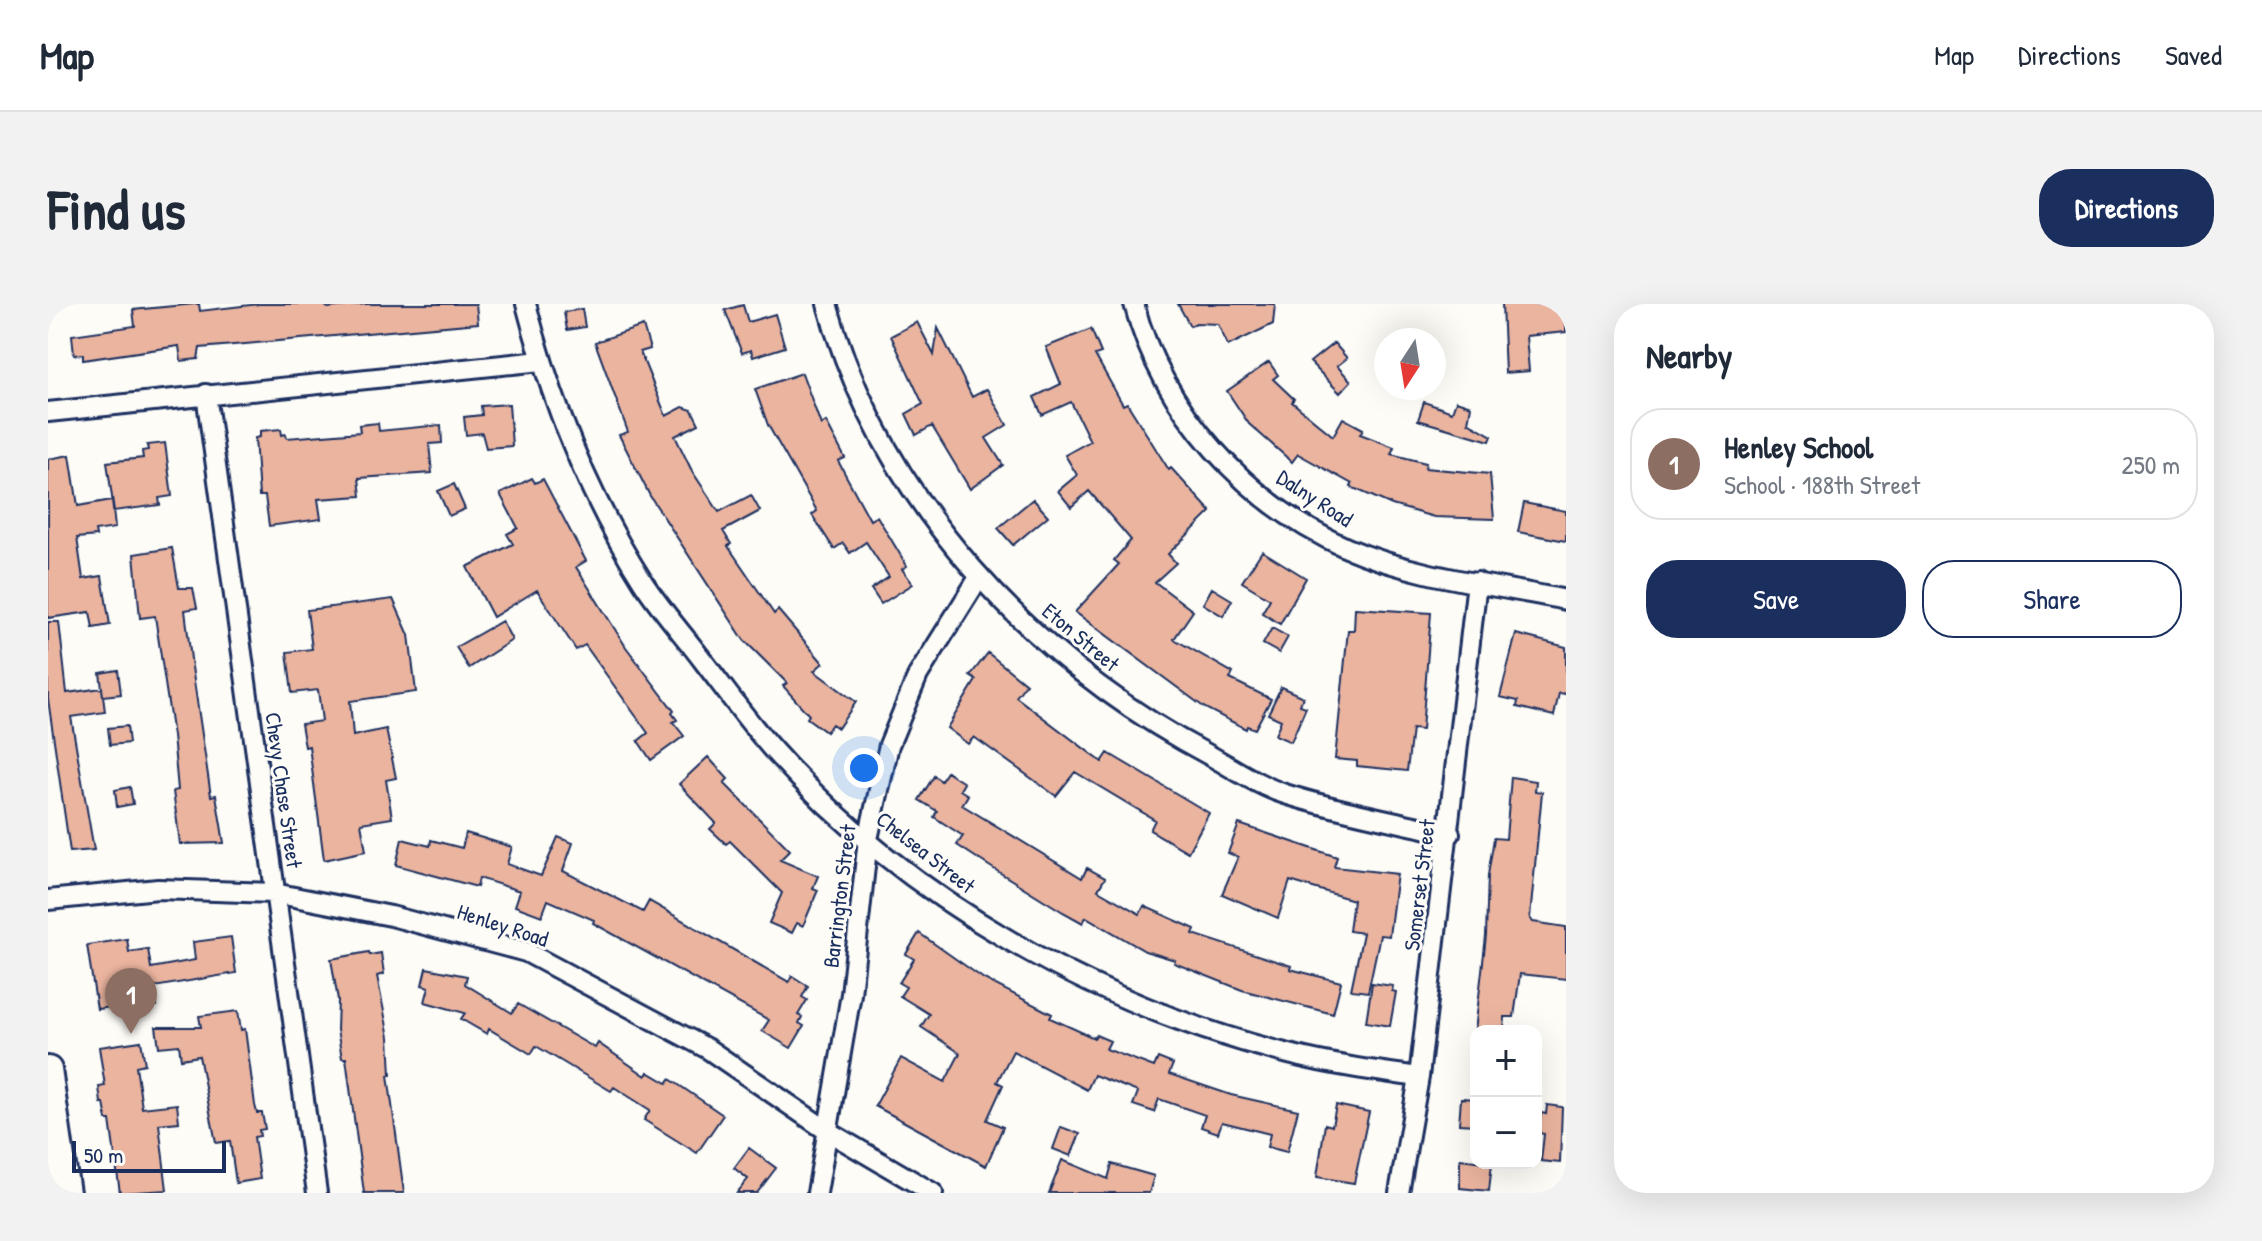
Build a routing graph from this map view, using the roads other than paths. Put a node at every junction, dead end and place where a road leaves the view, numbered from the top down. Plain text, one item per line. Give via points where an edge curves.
1 (526, 304) edge
2 (827, 304) edge
3 (1134, 304) edge
4 (541, 361) junction
5 (206, 394) junction
6 (48, 412) edge
7 (978, 579) junction
8 (1477, 582) junction
9 (1566, 600) edge
10 (1450, 834) junction
11 (868, 839) junction
12 (274, 893) junction
13 (48, 900) edge
14 (48, 1070) edge
15 (1419, 1077) junction
16 (52, 1122) edge
17 (829, 1132) junction
18 (66, 1193) edge
19 (317, 1193) edge
20 (817, 1193) edge
21 (933, 1193) edge
22 (1399, 1193) edge

1 - 4 street, Chelsea Street
2 - 7 street, Eton Street via 838,343 894,455
3 - 8 street, Dalny Road via 1152,360 1171,392 1205,442 1234,471 1348,548
4 - 5 street
4 - 11 street, Chelsea Street via 585,474 644,582 775,751
5 - 6 street
5 - 12 street, Chevy Chase Street
7 - 10 street, Eton Street via 1149,723 1282,794
7 - 11 street, Barrington Street via 904,703
8 - 9 street, Dalny Road
8 - 10 street, Somerset Street
10 - 15 street, Somerset Street
11 - 15 street, Chelsea Street via 998,934 1125,997 1289,1054
11 - 17 street, Barrington Street
12 - 13 street, Henley Road via 158,889
12 - 17 street, Henley Road via 391,916 526,952 708,1049
12 - 19 street, Chevy Chase Street
14 - 16 street
15 - 22 street, Somerset Street
16 - 18 street
17 - 20 street, Barrington Street
17 - 21 street, Henley Road

